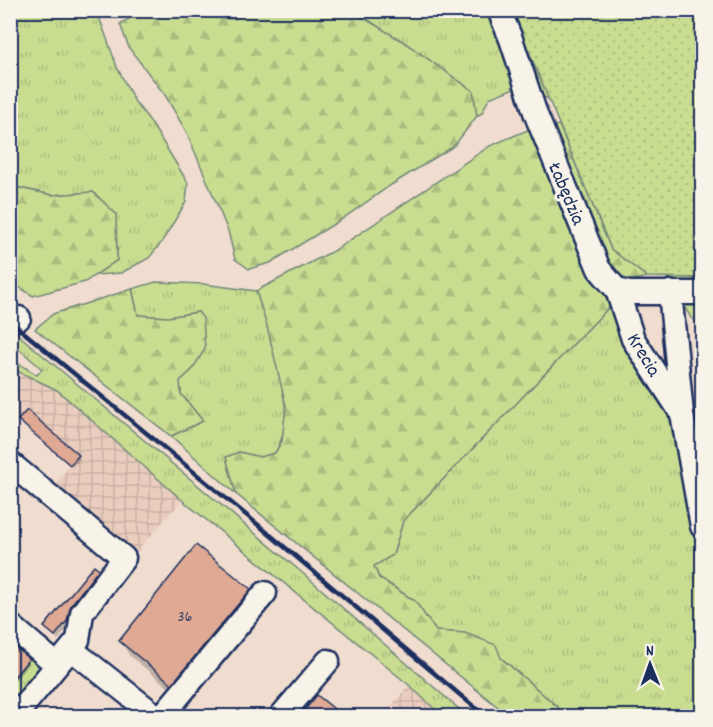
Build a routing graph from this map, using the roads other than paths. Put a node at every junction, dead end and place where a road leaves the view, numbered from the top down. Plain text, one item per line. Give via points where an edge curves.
1 (499, 10) edge
2 (617, 290) junction
3 (670, 292) junction
4 (702, 293) edge
5 (682, 414) junction
6 (10, 463) edge
7 (702, 526) edge
8 (265, 593) dead end
9 (10, 625) edge
10 (64, 657) junction
11 (327, 661) dead end
12 (15, 717) edge
13 (156, 717) edge
14 (162, 717) edge
15 (281, 717) edge

1 - 2 street, Łabędzia via 536,115 599,268
2 - 3 street via 641,294
2 - 5 street, Krecia via 639,351
3 - 4 street
3 - 5 street, Krecia
5 - 7 street, Krecia
6 - 10 street via 123,558 82,613 78,640
8 - 14 street
9 - 10 street
10 - 12 street
10 - 13 street
11 - 15 street

